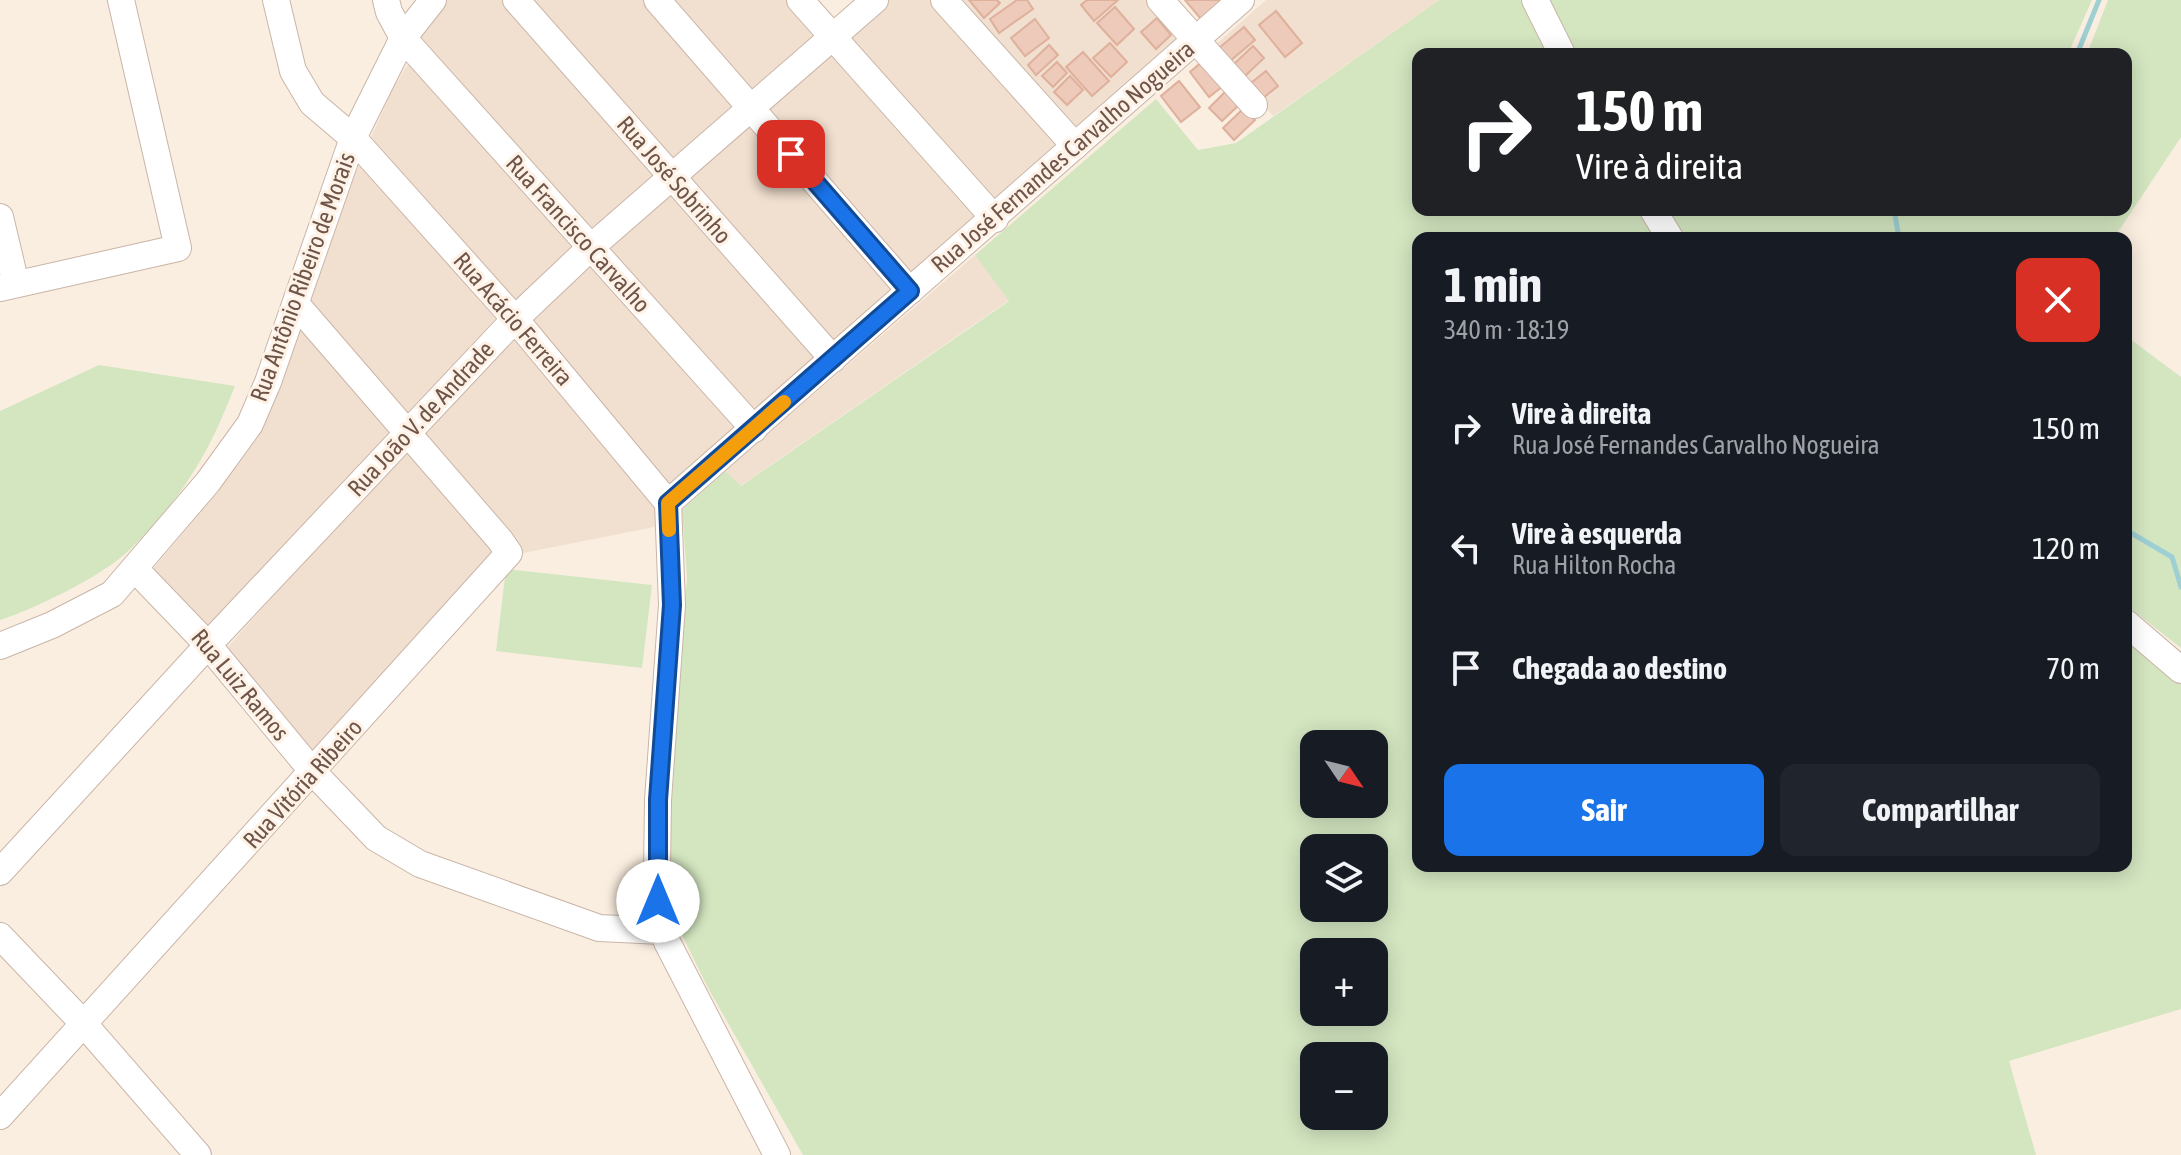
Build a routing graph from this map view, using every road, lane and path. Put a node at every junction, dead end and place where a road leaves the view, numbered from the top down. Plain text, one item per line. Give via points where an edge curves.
1 (121, 0) edge
2 (276, 0) edge
3 (386, 0) edge
4 (433, 0) edge
5 (516, 0) edge
6 (657, 0) edge
7 (800, 0) edge
8 (875, 0) edge
9 (944, 0) edge
10 (1160, 0) edge
11 (1241, 0) edge
12 (1535, 0) edge
13 (833, 37) junction
14 (403, 38) junction
15 (1194, 41) junction
16 (1559, 48) edge
17 (1254, 105) dead end
18 (751, 108) junction
19 (353, 138) junction
20 (1075, 146) junction
21 (671, 178) junction
22 (0, 217) edge
23 (995, 219) junction
24 (590, 248) junction
25 (8, 286) edge
26 (910, 291) junction
27 (296, 304) junction
28 (515, 319) junction
29 (833, 359) junction
30 (754, 429) junction
31 (408, 434) junction
32 (668, 503) junction
33 (135, 569) junction
34 (2132, 628) edge
35 (208, 645) junction
36 (0, 646) edge
37 (2181, 670) edge
38 (313, 772) junction
39 (0, 872) edge
40 (662, 931) junction
41 (0, 936) edge
42 (84, 1024) junction
43 (0, 1116) edge
44 (182, 1144) edge
45 (198, 1155) edge
46 (777, 1155) edge

1 - 25 street via 178,248
2 - 19 street, Rua Acácio Ferreira via 293,71 312,103
3 - 14 street, Rua Francisco Carvalho
4 - 14 street, Rua Antônio Ribeiro de Morais
5 - 21 street, Rua José Sobrinho
6 - 18 street
7 - 13 street
8 - 13 street, Rua João V. de Andrade
9 - 20 street
10 - 15 street
11 - 15 street, Rua José Fernandes Carvalho Nogueira
12 - 16 street
13 - 18 street, Rua João V. de Andrade
13 - 23 street
14 - 19 street, Rua Antônio Ribeiro de Morais
14 - 24 street, Rua Francisco Carvalho
15 - 17 street
15 - 20 street, Rua José Fernandes Carvalho Nogueira
18 - 21 street, Rua João V. de Andrade
18 - 26 street
19 - 27 street, Rua Antônio Ribeiro de Morais
19 - 28 street, Rua Acácio Ferreira
20 - 23 street, Rua José Fernandes Carvalho Nogueira
21 - 24 street, Rua João V. de Andrade
21 - 29 street, Rua José Sobrinho
22 - 25 street
23 - 26 street, Rua José Fernandes Carvalho Nogueira
24 - 28 street, Rua João V. de Andrade
24 - 30 street, Rua Francisco Carvalho
26 - 29 street, Rua José Fernandes Carvalho Nogueira
27 - 31 street
27 - 33 street, Rua Antônio Ribeiro de Morais via 250,424
28 - 31 street, Rua João V. de Andrade
28 - 32 street, Rua Acácio Ferreira
29 - 30 street, Rua José Fernandes Carvalho Nogueira
30 - 32 street, Rua José Fernandes Carvalho Nogueira
31 - 35 street, Rua João V. de Andrade
31 - 38 street, Rua Vitória Ribeiro via 509,553
32 - 40 street via 672,605 658,828
33 - 35 street, Rua Luiz Ramos
33 - 36 street, Rua Antônio Ribeiro de Morais via 112,594
34 - 37 street
35 - 38 street, Rua Luiz Ramos
35 - 39 street, Rua João V. de Andrade
38 - 40 street, Rua Luiz Ramos via 376,838 420,864 599,928
38 - 42 street, Rua Vitória Ribeiro
40 - 46 street
41 - 42 street
42 - 43 street, Rua Vitória Ribeiro
42 - 44 street
44 - 45 street

